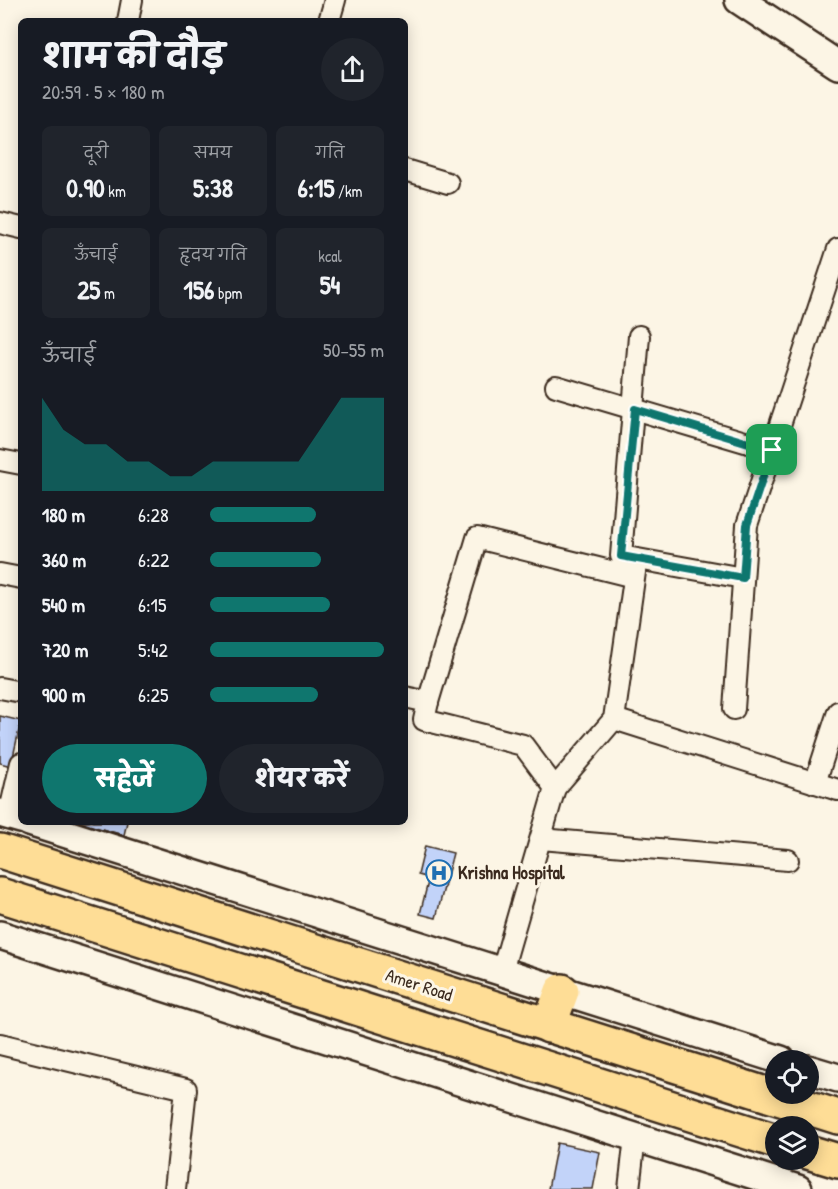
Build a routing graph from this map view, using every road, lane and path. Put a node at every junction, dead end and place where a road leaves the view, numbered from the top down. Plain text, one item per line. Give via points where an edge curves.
1 (132, 0) edge
2 (335, 0) edge
3 (739, 0) edge
4 (129, 18) edge
5 (330, 18) edge
6 (838, 65) edge
7 (408, 171) edge
8 (448, 183) dead end
9 (0, 223) edge
10 (18, 227) edge
11 (838, 249) edge
12 (639, 336) dead end
13 (556, 386) dead end
14 (635, 409) junction
15 (772, 450) junction
16 (0, 460) edge
17 (18, 463) edge
18 (636, 568) junction
19 (0, 574) edge
20 (18, 577) edge
21 (743, 578) junction
22 (0, 688) edge
23 (18, 691) edge
24 (408, 698) edge
25 (428, 702) junction
26 (734, 709) dead end
27 (838, 712) edge
28 (614, 719) junction
29 (815, 783) junction
30 (555, 788) junction
31 (18, 790) edge
32 (838, 790) edge
33 (15, 817) edge
34 (40, 825) edge
35 (541, 839) junction
36 (0, 851) edge
37 (788, 860) dead end
38 (0, 895) edge
39 (0, 935) edge
40 (502, 971) junction
41 (562, 991) junction
42 (549, 1026) junction
43 (0, 1044) edge
44 (765, 1055) edge
45 (819, 1072) edge
46 (838, 1078) edge
47 (838, 1117) edge
48 (635, 1137) junction
49 (765, 1138) edge
50 (819, 1155) edge
51 (838, 1161) edge
52 (175, 1189) edge
53 (629, 1189) edge
54 (798, 1189) edge

1 - 4 street
2 - 5 street
3 - 6 street
7 - 8 street
9 - 10 street
11 - 15 street
12 - 14 street
13 - 14 street
14 - 15 street
14 - 18 street via 621,556
15 - 21 street via 747,525
16 - 17 street
18 - 21 street
18 - 25 street via 477,538
18 - 28 street
19 - 20 street
21 - 26 street
22 - 23 street
24 - 25 street
25 - 30 street via 424,720 523,745
27 - 29 street
28 - 29 street
28 - 30 street
29 - 32 street
30 - 35 street
31 - 33 street
34 - 40 street
35 - 37 street
35 - 40 street
36 - 42 highway, Amer Road
38 - 49 highway
39 - 48 street
40 - 41 street
41 - 42 highway
41 - 44 street
42 - 47 highway, Amer Road
43 - 52 street via 186,1089
45 - 46 street
48 - 53 street
48 - 54 street
50 - 51 highway

